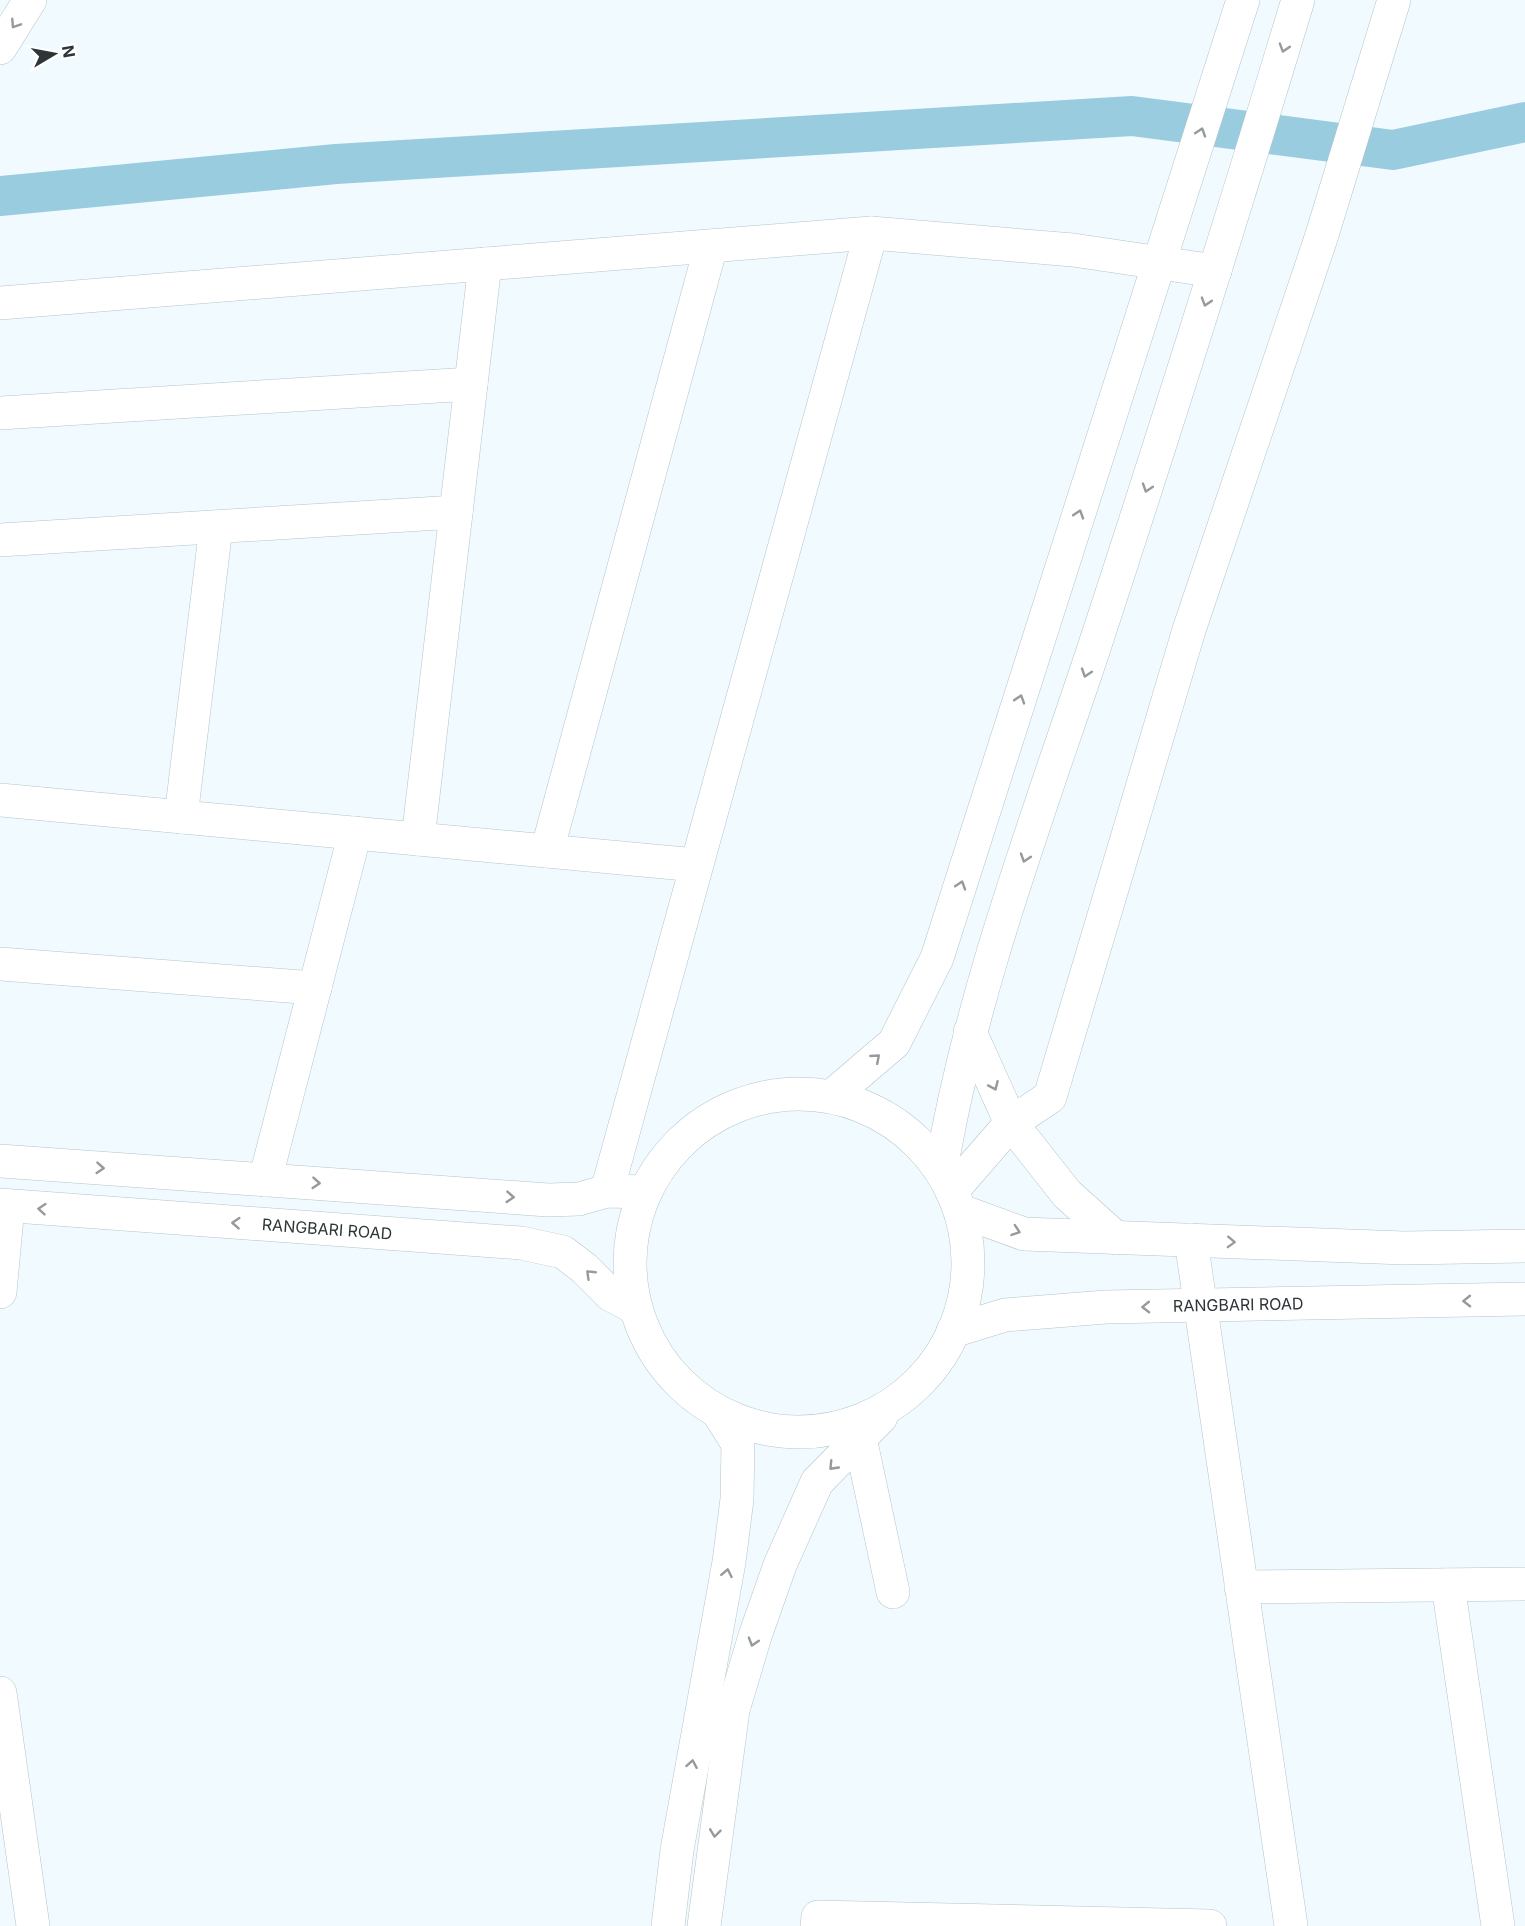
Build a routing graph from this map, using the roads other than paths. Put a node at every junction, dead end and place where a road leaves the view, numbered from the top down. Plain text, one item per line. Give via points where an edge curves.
1 (30, 0) edge
2 (1243, 0) edge
3 (1298, 0) edge
4 (1394, 0) edge
5 (0, 48) edge
6 (871, 233) junction
7 (711, 246) junction
8 (1160, 262) junction
9 (485, 264) junction
10 (1215, 271) junction
11 (0, 303) edge
12 (471, 384) junction
13 (0, 413) edge
14 (456, 512) junction
15 (216, 527) junction
16 (0, 540) edge
17 (0, 800) edge
18 (181, 817) junction
19 (355, 833) junction
20 (418, 839) junction
21 (547, 851) junction
22 (696, 865) junction
23 (0, 964) edge
24 (315, 988) junction
25 (970, 1032) junction
26 (832, 1096) junction
27 (1011, 1123) junction
28 (0, 1161) edge
29 (265, 1180) junction
30 (607, 1191) junction
31 (951, 1191) junction
32 (645, 1192) junction
33 (4, 1206) edge
34 (1116, 1238) junction
35 (1191, 1240) junction
36 (1525, 1246) edge
37 (0, 1292) edge
38 (1525, 1299) edge
39 (1200, 1306) junction
40 (636, 1308) junction
41 (953, 1331) junction
42 (888, 1409) junction
43 (718, 1412) junction
44 (860, 1438) junction
45 (1525, 1584) edge
46 (1448, 1585) junction
47 (1241, 1587) junction
48 (893, 1592) dead end
49 (0, 1693) edge
50 (10, 1837) edge
51 (33, 1926) edge
52 (668, 1926) edge
53 (704, 1926) edge
54 (817, 1926) edge
55 (1210, 1926) edge
56 (1291, 1926) edge
57 (1498, 1926) edge

1 -> 5 street
8 -> 2 street
3 -> 10 street
4 - 27 street via 1321,238 1189,630 1050,1098
6 - 7 street
6 - 8 street via 1073,250
6 - 22 street
7 - 9 street
7 - 21 street
8 - 10 street
26 -> 8 street via 894,1043 937,958
9 - 11 street
9 - 12 street
10 -> 25 street
12 - 13 street
12 - 14 street
14 - 15 street
14 - 20 street
15 - 16 street
15 - 18 street
17 - 18 street
18 - 19 street
19 - 20 street
19 - 24 street
20 - 21 street
21 - 22 street
22 - 30 street
23 - 24 street
24 - 29 street
25 -> 27 street
25 - 31 street via 953,1097
26 - 31 street via 874,1111 912,1136
26 - 32 street via 787,1094 743,1102 703,1123 670,1154
27 - 31 street
27 - 34 street via 1067,1194
28 -> 29 street
29 -> 30 street via 548,1200 579,1199
30 - 32 street
31 -> 34 street via 1024,1234
31 - 41 street via 969,1256 965,1301
32 - 40 street via 634,1230 630,1269
33 - 37 street
40 -> 33 street, RANGBARI ROAD via 611,1295 563,1252 521,1243
34 - 35 street
35 -> 36 street via 1404,1248
35 - 39 street
38 -> 39 street, RANGBARI ROAD
39 -> 41 street, RANGBARI ROAD via 1005,1315
39 - 47 street
40 - 43 street via 653,1349 681,1385
41 - 42 street via 923,1380
42 - 43 street via 847,1427 804,1434 759,1429
42 - 44 street
52 -> 43 street via 676,1850 737,1499 738,1444
44 - 48 street
44 -> 53 street via 817,1482 780,1565 755,1636 733,1710
45 - 46 street
46 - 47 street
46 - 57 street
47 - 56 street
49 - 50 street
50 - 51 street
54 - 55 street via 818,1917

